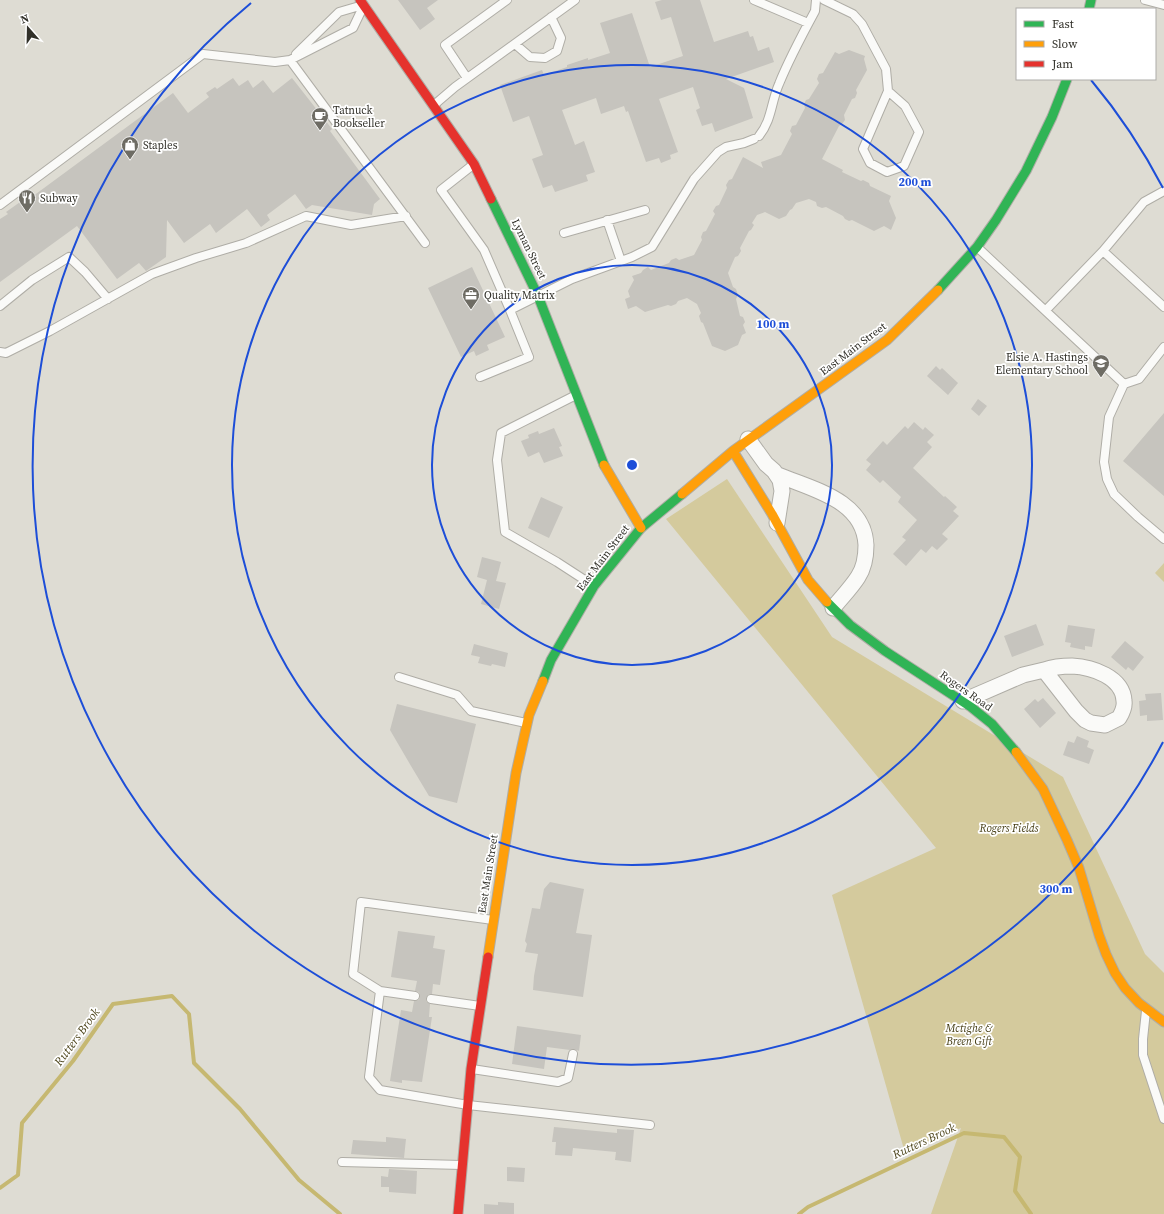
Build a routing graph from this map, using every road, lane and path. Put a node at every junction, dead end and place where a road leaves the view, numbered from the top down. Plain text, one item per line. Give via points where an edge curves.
1 (507, 0) edge
2 (575, 0) edge
3 (754, 0) edge
4 (816, 0) edge
5 (824, 0) edge
6 (1145, 0) edge
7 (362, 3) edge
8 (1164, 5) edge
9 (551, 17) junction
10 (808, 23) junction
11 (515, 44) junction
12 (290, 60) junction
13 (467, 78) junction
14 (1066, 80) edge
15 (888, 91) junction
16 (433, 105) junction
17 (474, 164) junction
18 (1164, 191) edge
19 (0, 205) edge
20 (645, 210) dead end
21 (406, 216) junction
22 (607, 220) junction
23 (564, 233) dead end
24 (425, 243) dead end
25 (977, 247) junction
26 (1103, 250) junction
27 (620, 261) junction
28 (538, 296) junction
29 (108, 299) junction
30 (0, 306) edge
31 (1164, 307) edge
32 (510, 310) junction
33 (1046, 310) junction
34 (1164, 347) edge
35 (0, 352) edge
36 (480, 377) dead end
37 (1124, 384) junction
38 (577, 395) junction
39 (748, 439) junction
40 (733, 451) junction
41 (776, 474) junction
42 (777, 523) junction
43 (641, 528) junction
44 (1164, 539) edge
45 (594, 586) junction
46 (833, 608) junction
47 (1044, 670) junction
48 (398, 677) dead end
49 (963, 701) junction
50 (527, 723) junction
51 (494, 920) junction
52 (380, 991) junction
53 (415, 996) dead end
54 (431, 999) dead end
55 (480, 1006) junction
56 (1146, 1009) junction
57 (1164, 1022) edge
58 (573, 1054) dead end
59 (471, 1069) junction
60 (468, 1105) junction
61 (1164, 1119) edge
62 (650, 1125) dead end
63 (342, 1162) dead end
64 (462, 1165) junction
65 (458, 1214) edge

1 - 13 lane via 446,45
2 - 9 lane
3 - 10 lane
4 - 10 lane via 815,11
5 - 15 lane via 853,14 862,24 886,69
6 - 8 lane
7 - 12 lane via 339,12
7 - 12 lane via 353,28
7 - 16 main road, Lyman Street
9 - 11 lane
9 - 11 lane via 561,38 557,51 545,58 530,57
10 - 27 lane via 778,84 766,128 757,137 718,152 694,179 652,247
11 - 13 lane
12 - 19 lane via 275,62 203,54
12 - 21 lane
13 - 16 lane
14 - 25 main road, East Main Street via 1052,117 1026,171
15 - 15 lane via 863,149 870,163 887,172 904,166 919,132 905,106
16 - 17 main road, Lyman Street
17 - 28 main road, Lyman Street
17 - 32 lane via 441,190 484,250
18 - 26 lane via 1144,202
20 - 22 lane
21 - 24 lane
21 - 29 lane via 351,225 306,216 246,243 152,274
22 - 23 lane
22 - 27 lane
25 - 33 lane
25 - 39 main road, East Main Street via 923,306 886,340
26 - 31 lane
26 - 33 lane
27 - 28 lane via 572,279
28 - 32 lane
28 - 38 main road, Lyman Street
29 - 30 lane via 69,257 32,280
29 - 35 lane via 6,353
32 - 36 lane via 529,357
33 - 37 lane
34 - 37 lane via 1139,379
37 - 44 lane via 1109,417 1104,462 1107,479 1114,494
38 - 43 main road, Lyman Street via 605,467
38 - 45 lane via 500,433 497,460 505,532
39 - 40 main road, East Main Street
39 - 41 street
40 - 42 main road, Rogers Road
40 - 43 main road, East Main Street
41 - 42 street via 782,491
41 - 46 street via 822,492 846,506 862,528 866,538 866,550 859,577
42 - 46 main road, Rogers Road via 808,580
43 - 45 main road, East Main Street
45 - 50 main road, East Main Street via 551,660
46 - 49 main road, Rogers Road via 850,625 885,651
47 - 47 street via 1085,720 1104,725 1119,718 1124,708 1124,700 1120,687 1110,678 1087,668 1072,666
47 - 49 street via 1023,675
48 - 50 lane via 457,695 471,711
49 - 56 main road, Rogers Road via 992,724 1012,746 1043,790 1079,868 1106,954 1125,988
50 - 51 main road, East Main Street via 516,773
51 - 52 lane via 361,902 353,974
51 - 55 main road, East Main Street
52 - 53 lane
52 - 60 lane via 369,1077 380,1090
54 - 55 lane
55 - 59 main road, East Main Street
56 - 57 main road, Rogers Road
56 - 61 lane via 1143,1055
58 - 59 lane via 568,1078 558,1082
59 - 60 main road, East Main Street
60 - 62 lane
60 - 64 main road, East Main Street
63 - 64 lane
64 - 65 main road, East Main Street

